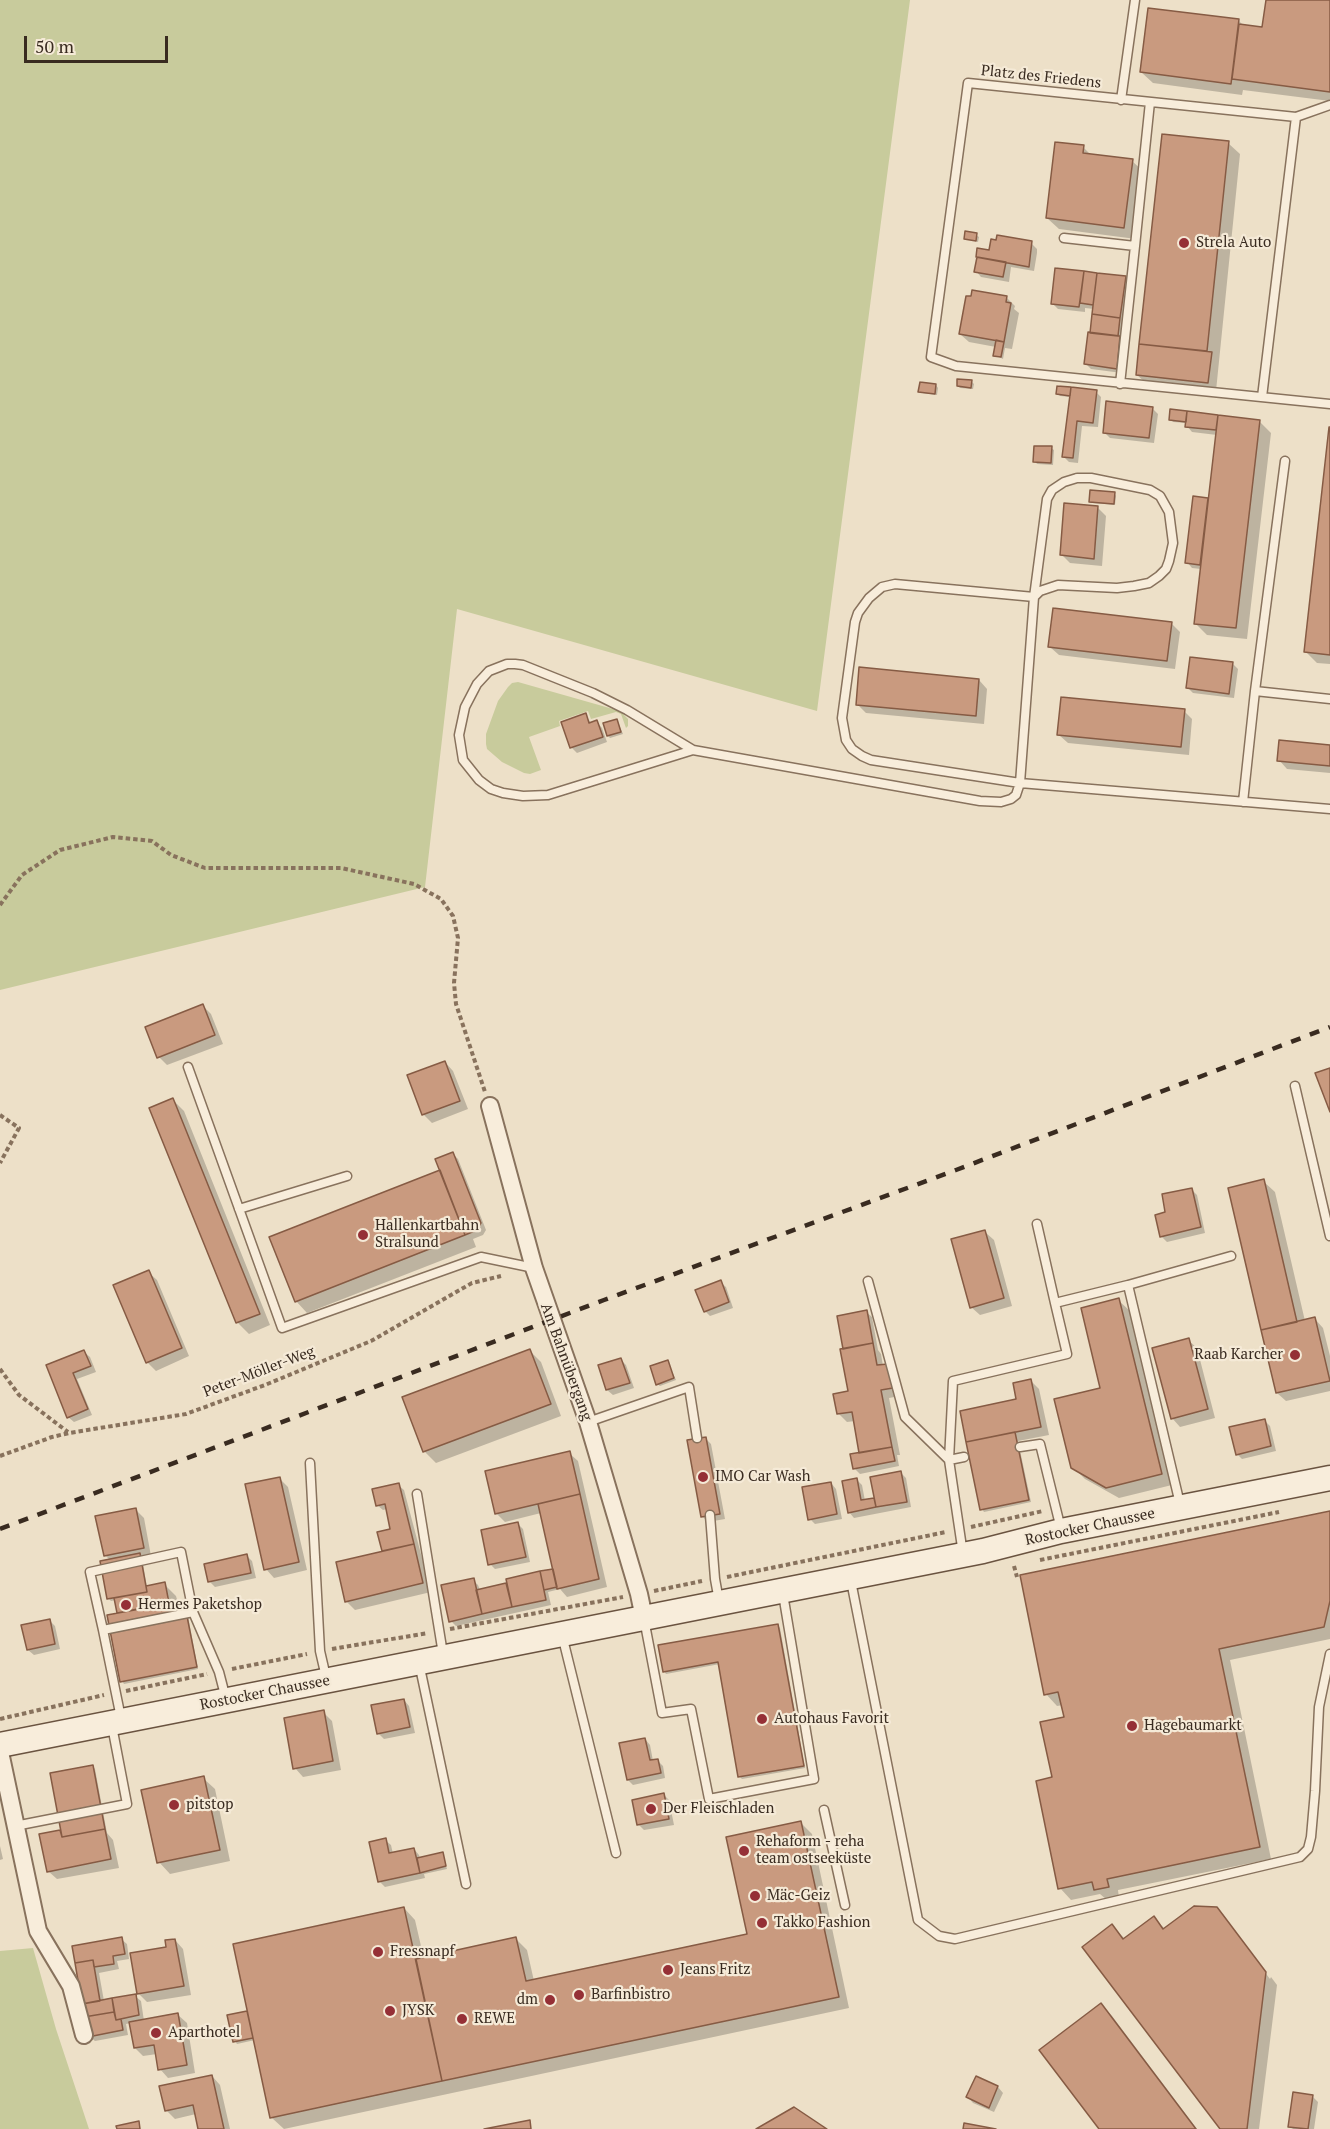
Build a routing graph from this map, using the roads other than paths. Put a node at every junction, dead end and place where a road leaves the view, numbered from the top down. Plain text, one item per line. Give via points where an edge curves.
1 (1135, 0) edge
2 (1121, 100) junction
3 (1150, 102) junction
4 (1330, 105) edge
5 (1296, 117) junction
6 (1064, 238) dead end
7 (1135, 246) junction
8 (1120, 384) junction
9 (1262, 397) junction
10 (1330, 404) edge
11 (1285, 461) dead end
12 (1034, 597) junction
13 (1255, 691) junction
14 (1330, 699) edge
15 (693, 750) junction
16 (1020, 783) junction
17 (1243, 802) junction
18 (1330, 809) edge
19 (188, 1067) dead end
20 (1295, 1086) dead end
21 (490, 1106) road end
22 (347, 1176) dead end
23 (239, 1209) junction
24 (1037, 1224) dead end
25 (1330, 1236) edge
26 (1231, 1256) dead end
27 (534, 1268) junction
28 (868, 1281) dead end
29 (1128, 1285) junction
30 (1055, 1303) junction
31 (588, 1422) junction
32 (697, 1438) dead end
33 (1020, 1448) dead end
34 (964, 1457) dead end
35 (949, 1460) junction
36 (310, 1463) dead end
37 (1330, 1478) edge
38 (417, 1494) dead end
39 (1181, 1508) junction
40 (710, 1515) dead end
41 (1058, 1520) junction
42 (964, 1554) junction
43 (850, 1577) junction
44 (783, 1590) junction
45 (719, 1603) junction
46 (194, 1612) junction
47 (644, 1618) junction
48 (103, 1630) junction
49 (562, 1634) junction
50 (1330, 1654) edge
51 (444, 1658) junction
52 (419, 1662) junction
53 (327, 1681) junction
54 (227, 1701) junction
55 (117, 1722) junction
56 (0, 1746) edge
57 (0, 1752) edge
58 (824, 1810) dead end
59 (15, 1826) junction
60 (616, 1853) dead end
61 (466, 1884) dead end
62 (845, 1905) dead end
63 (84, 2035) dead end

1 - 2 lane
2 - 3 lane, Platz des Friedens
2 - 8 lane, Platz des Friedens via 968,83 931,357 956,366
3 - 5 lane, Platz des Friedens
3 - 7 lane
4 - 5 lane
5 - 9 lane
6 - 7 lane
7 - 8 lane
8 - 9 lane, Platz des Friedens
9 - 10 lane, Platz des Friedens
11 - 13 lane
12 - 12 lane via 1058,585 1134,586 1159,576 1166,569 1173,543 1172,522 1160,496 1150,490 1091,478 1077,478 1052,490 1047,499
12 - 16 lane
12 - 16 lane via 895,584 882,587 862,607 855,622 842,708 846,740 852,749 871,760
13 - 14 lane
13 - 17 lane
15 - 15 lane via 605,698 515,664 489,671 477,684 465,707 459,735 463,760 479,780 491,789 523,796 548,795
15 - 16 lane via 980,801 1011,800
16 - 17 lane
17 - 18 lane
19 - 23 lane
20 - 25 lane
21 - 27 street, Am Bahnübergang
22 - 23 lane
23 - 27 lane via 282,1328 481,1257
24 - 30 lane
26 - 29 lane
27 - 31 street, Am Bahnübergang
28 - 35 lane via 905,1417
29 - 30 lane
29 - 39 lane
30 - 35 lane via 1067,1354 953,1381
31 - 32 lane via 688,1387
31 - 47 street, Am Bahnübergang
33 - 41 lane via 1040,1444
34 - 35 lane
35 - 42 lane
36 - 53 lane via 320,1651
37 - 39 main road, Rostocker Chaussee
38 - 51 lane
39 - 41 main road, Rostocker Chaussee
40 - 45 lane
41 - 42 main road, Rostocker Chaussee
42 - 43 main road, Rostocker Chaussee
43 - 44 main road, Rostocker Chaussee
43 - 50 lane via 918,1920 939,1936 955,1939 1300,1857 1308,1849 1311,1837 1319,1707
44 - 45 main road, Rostocker Chaussee
44 - 47 lane via 814,1779 709,1799 691,1708 662,1713
45 - 47 main road, Rostocker Chaussee
46 - 48 lane
46 - 48 lane via 181,1552 90,1572
46 - 54 lane
47 - 49 main road, Rostocker Chaussee
48 - 55 lane via 116,1693
49 - 51 main road, Rostocker Chaussee
49 - 60 lane
51 - 52 main road, Rostocker Chaussee
52 - 53 main road, Rostocker Chaussee
52 - 61 lane
53 - 54 main road, Rostocker Chaussee
54 - 55 main road, Rostocker Chaussee
55 - 56 main road, Rostocker Chaussee
55 - 59 lane via 127,1804
57 - 59 street
58 - 62 lane
59 - 63 street via 38,1930 71,1986

